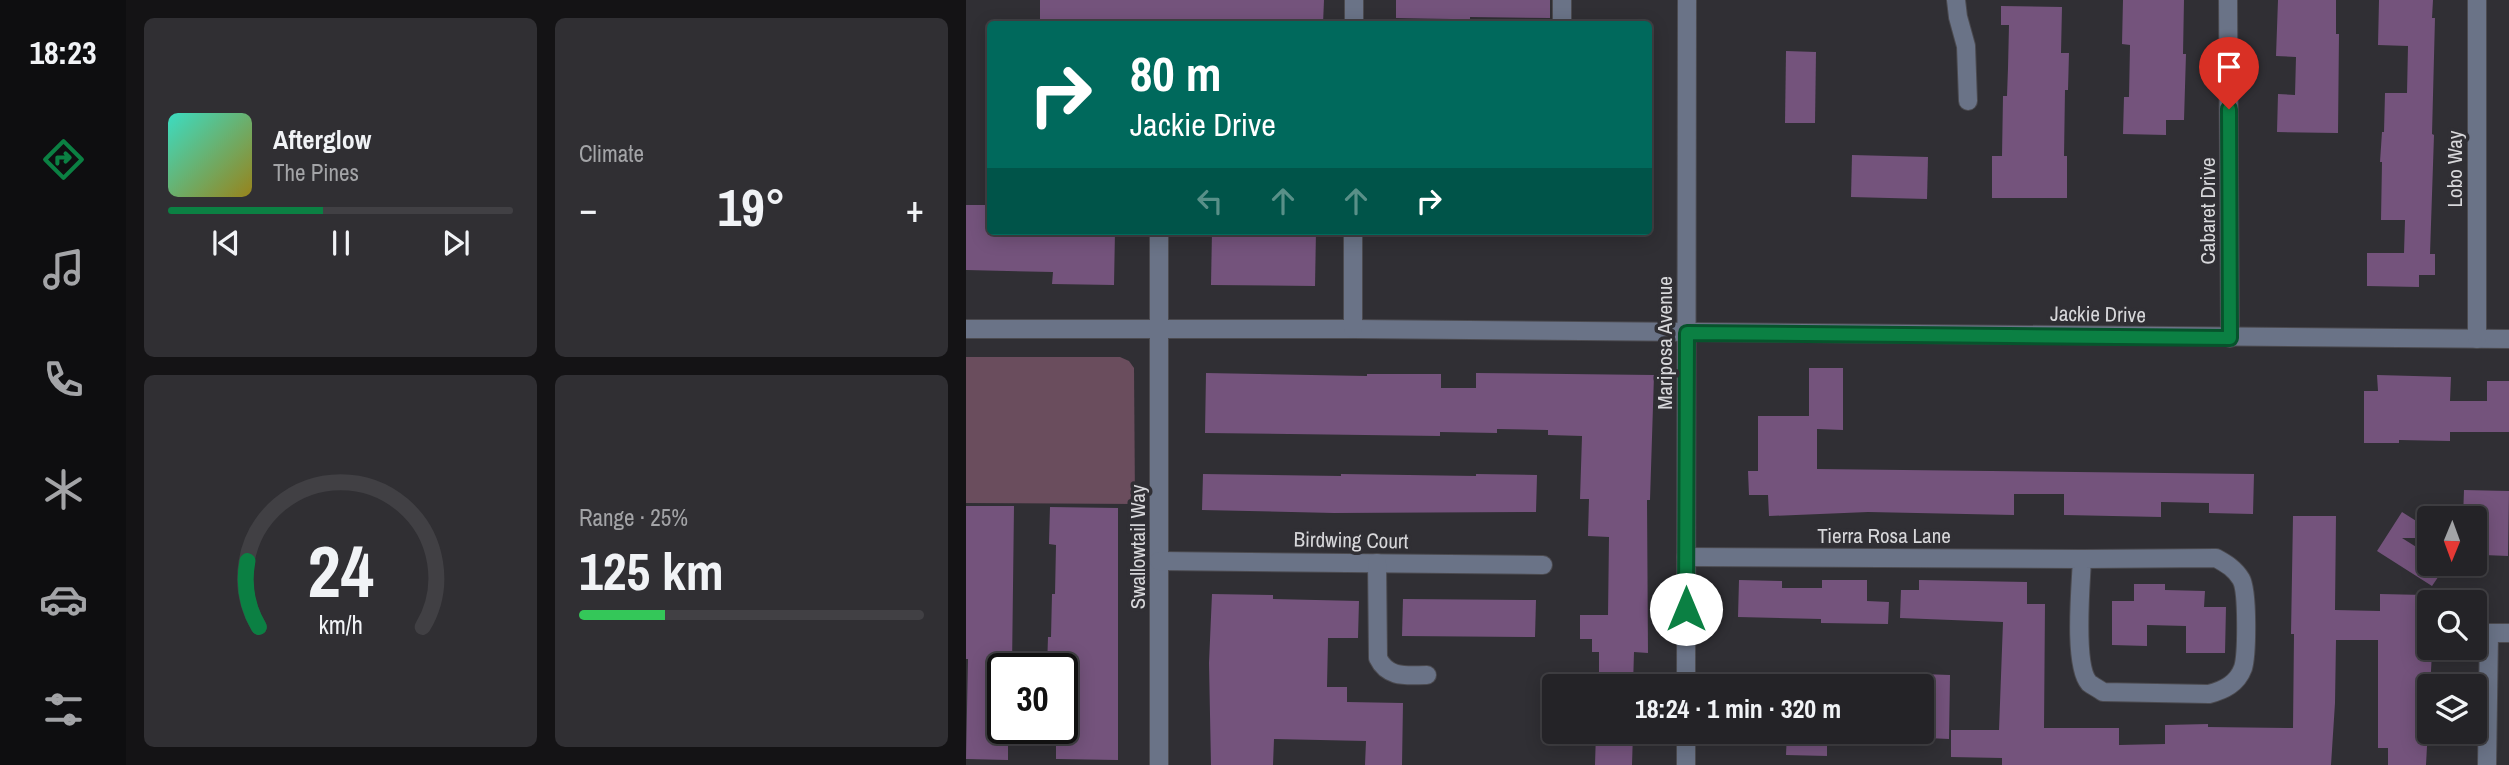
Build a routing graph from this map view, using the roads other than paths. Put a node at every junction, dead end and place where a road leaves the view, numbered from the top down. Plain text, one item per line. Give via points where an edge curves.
1 (1354, 0) edge
2 (1562, 0) edge
3 (1687, 0) edge
4 (1956, 0) edge
5 (2228, 0) edge
6 (2477, 0) edge
7 (1354, 21) edge
8 (1562, 21) edge
9 (1968, 101) dead end
10 (1159, 235) edge
11 (1353, 235) edge
12 (1159, 328) junction
13 (1353, 329) junction
14 (966, 330) edge
15 (1687, 333) junction
16 (2230, 338) junction
17 (2477, 338) junction
18 (2509, 339) edge
19 (1686, 557) junction
20 (2081, 559) junction
21 (1160, 561) junction
22 (1377, 563) junction
23 (1543, 565) dead end
24 (2509, 633) edge
25 (1686, 674) edge
26 (1427, 675) dead end
27 (1686, 744) edge
28 (1159, 765) edge
29 (1686, 765) edge
30 (2487, 765) edge

1 - 7 street
2 - 8 street
3 - 15 street, Mariposa Avenue
4 - 9 street via 1966,46
5 - 16 street, Cabaret Drive
6 - 17 street, Lobo Way
10 - 12 street, Swallowtail Way
11 - 13 street
12 - 13 street, Jackie Drive
12 - 14 street, Jackie Drive
12 - 21 street, Swallowtail Way
13 - 15 street, Jackie Drive
15 - 16 street, Jackie Drive
15 - 19 street, Mariposa Avenue
16 - 17 street, Jackie Drive
17 - 18 street, Jackie Drive
19 - 20 street, Tierra Rosa Lane
19 - 25 street, Mariposa Avenue
20 - 20 street, Tierra Rosa Lane via 2216,558 2231,566 2242,581 2246,598 2243,668 2235,681 2225,690 2209,694 2103,692 2090,683 2080,653
21 - 22 street, Birdwing Court
21 - 28 street, Swallowtail Way
22 - 23 street, Birdwing Court
22 - 26 street via 1378,658 1382,667 1397,675
24 - 30 street via 2489,634
27 - 29 street

